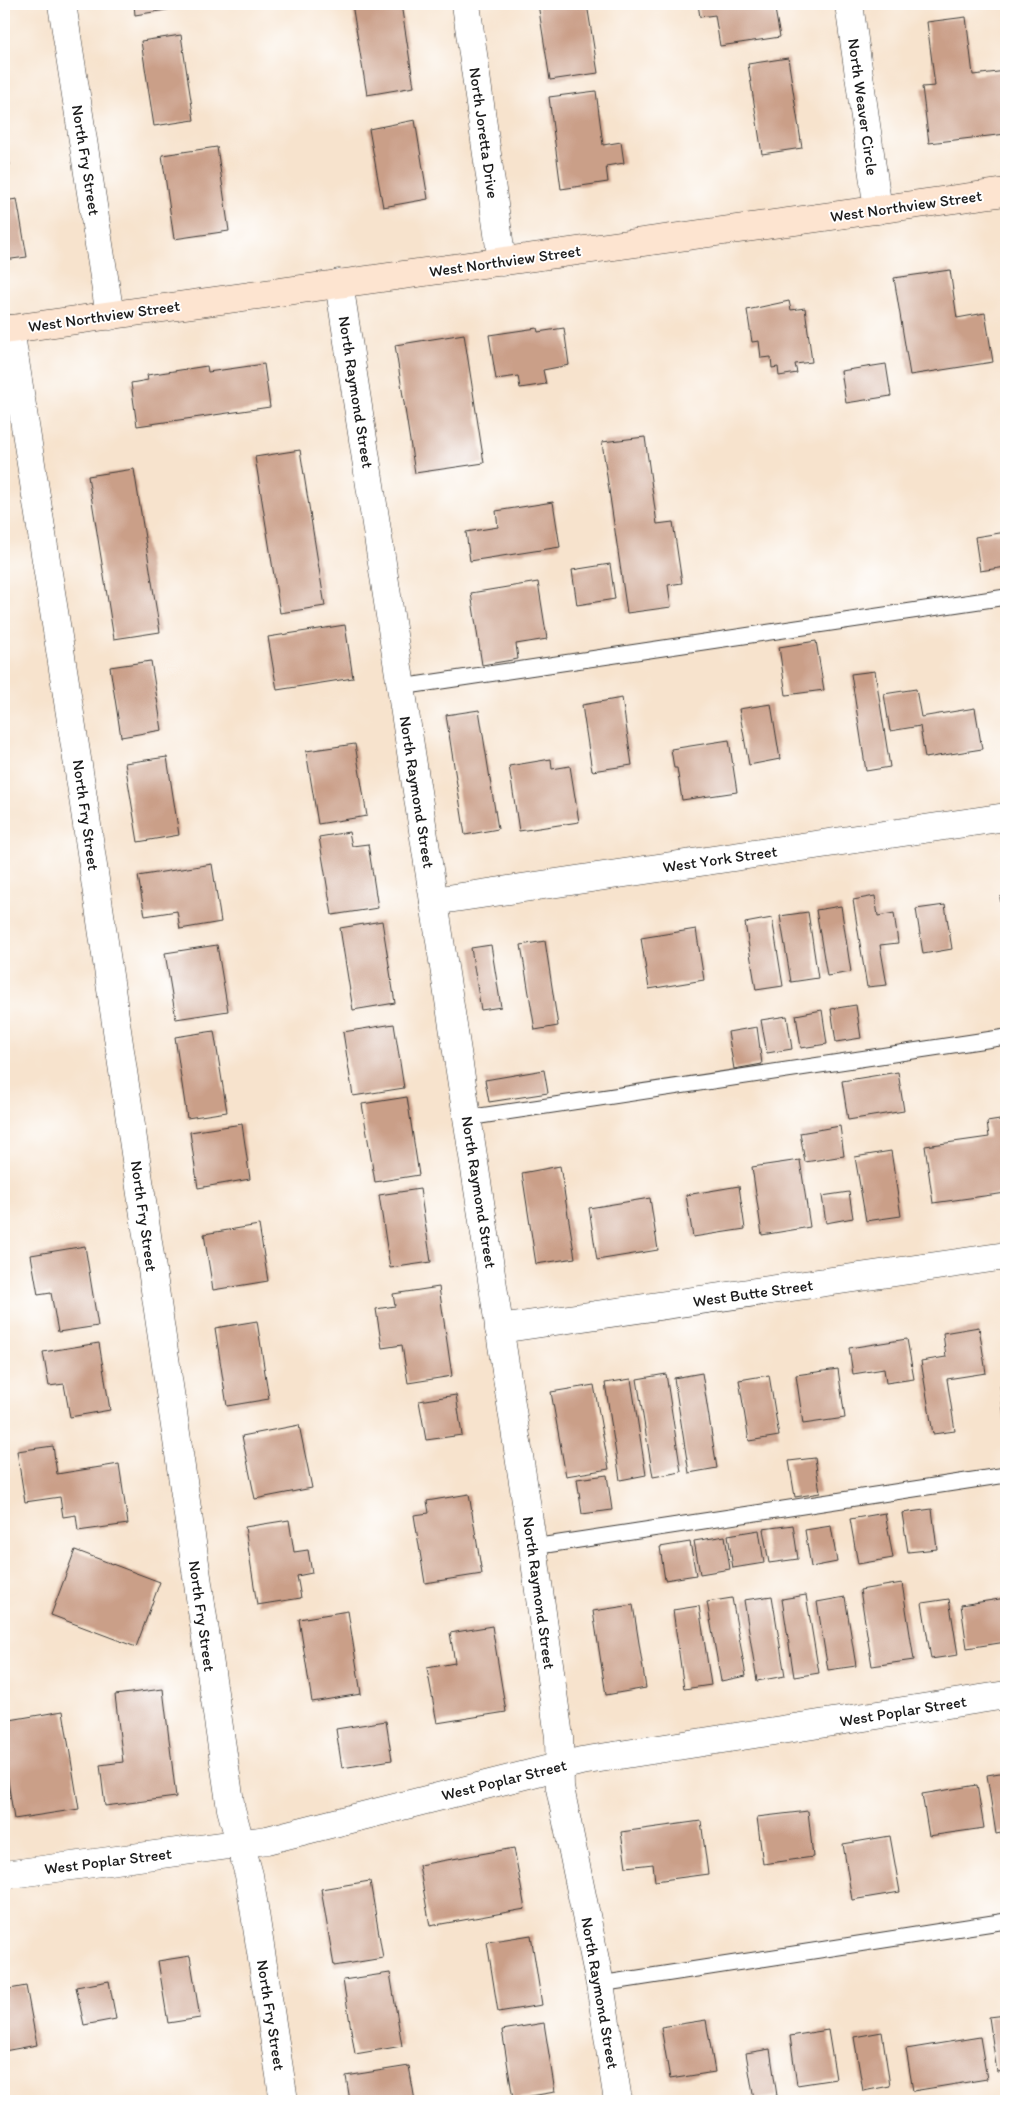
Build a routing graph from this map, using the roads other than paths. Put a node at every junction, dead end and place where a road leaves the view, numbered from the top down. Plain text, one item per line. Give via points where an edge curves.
1 (62, 4) edge
2 (466, 4) edge
3 (849, 4) edge
4 (1006, 192) edge
5 (878, 210) junction
6 (502, 262) junction
7 (339, 283) junction
8 (110, 316) junction
9 (7, 329) edge
10 (1006, 597) edge
11 (401, 687) junction
12 (1006, 817) edge
13 (434, 900) junction
14 (1006, 1038) edge
15 (467, 1118) junction
16 (1006, 1256) edge
17 (500, 1329) junction
18 (1006, 1475) edge
19 (533, 1547) junction
20 (1006, 1695) edge
21 (560, 1766) junction
22 (241, 1844) junction
23 (4, 1875) edge
24 (1006, 1921) edge
25 (600, 1984) junction
26 (284, 2101) edge
27 (618, 2101) edge

1 - 8 street, North Fry Street
2 - 6 street, North Joretta Drive
3 - 5 street, North Weaver Circle
4 - 5 street, West Northview Street
5 - 6 street, West Northview Street
6 - 7 street, West Northview Street
7 - 8 street, West Northview Street
7 - 11 street, North Raymond Street
8 - 9 street, West Northview Street
9 - 22 street, North Fry Street via 85,810 230,1809
10 - 11 lane
11 - 13 street, North Raymond Street
12 - 13 street, West York Street
13 - 15 street, North Raymond Street
14 - 15 lane
15 - 17 street, North Raymond Street
16 - 17 street, West Butte Street
17 - 19 street, North Raymond Street
18 - 19 lane
19 - 21 street, North Raymond Street via 559,1737
20 - 21 street, West Poplar Street
21 - 22 street, West Poplar Street
21 - 25 street, North Raymond Street via 560,1788
22 - 23 street, West Poplar Street
22 - 26 street, North Fry Street via 249,1875
24 - 25 lane
25 - 27 street, North Raymond Street

